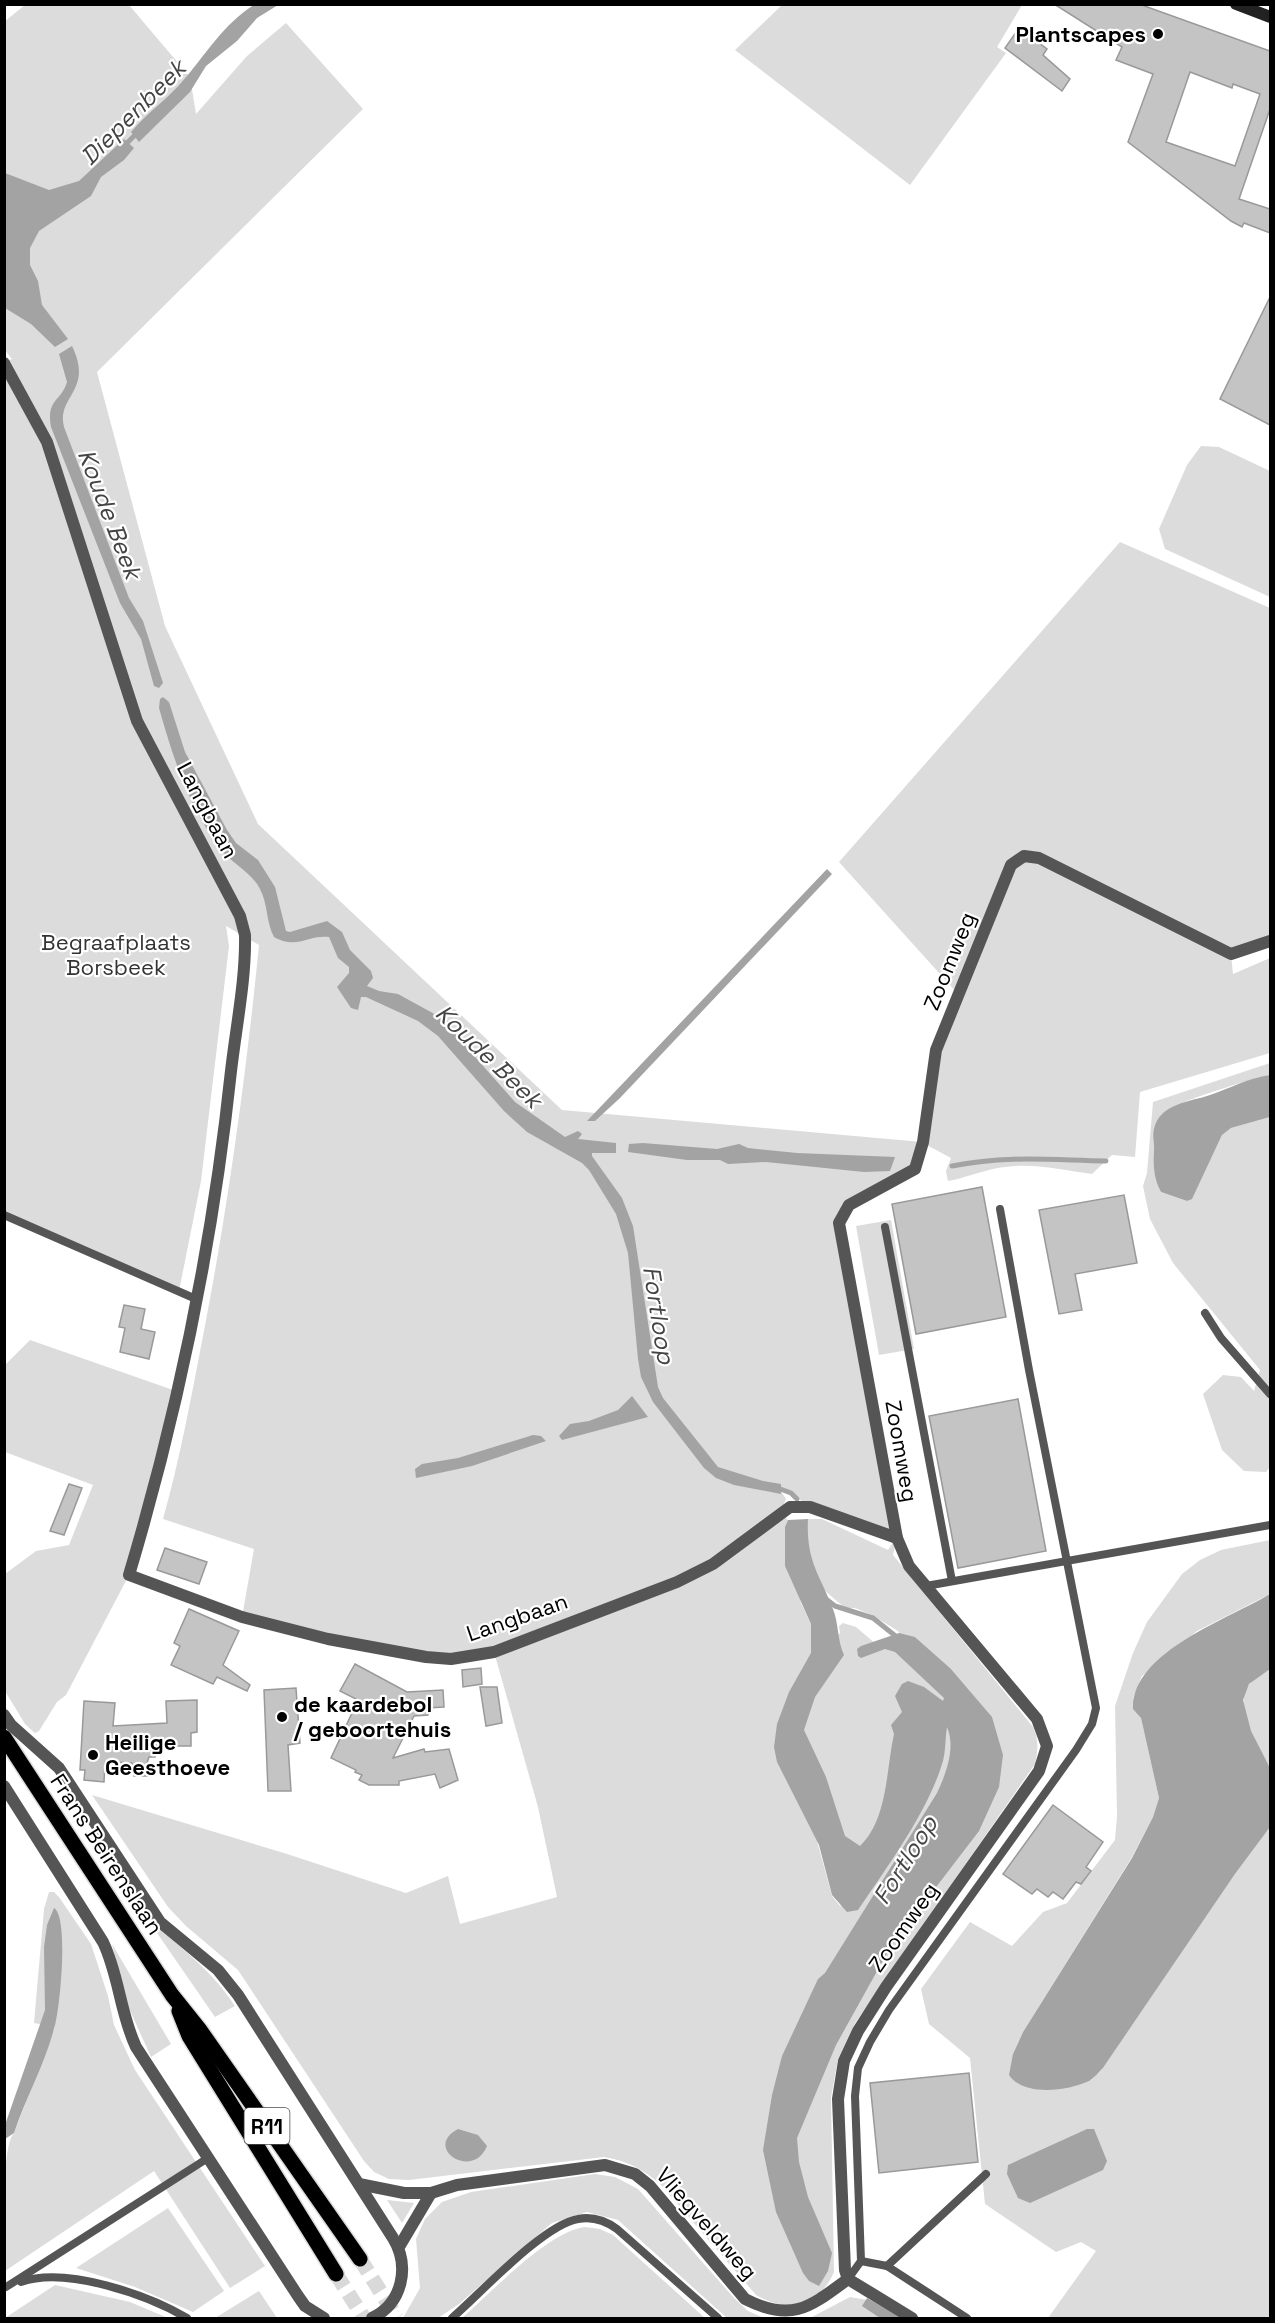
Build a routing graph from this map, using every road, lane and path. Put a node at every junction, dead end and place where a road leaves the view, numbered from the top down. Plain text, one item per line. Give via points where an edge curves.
1 (1236, 4) edge
2 (1270, 17) edge
3 (4, 363) edge
4 (1270, 941) edge
5 (1000, 1209) dead end
6 (4, 1215) edge
7 (885, 1227) dead end
8 (196, 1299) junction
9 (1205, 1313) dead end
10 (1270, 1394) edge
11 (1270, 1525) edge
12 (897, 1538) junction
13 (1068, 1562) junction
14 (952, 1581) junction
15 (926, 1586) junction
16 (4, 1715) edge
17 (4, 1737) edge
18 (4, 1786) edge
19 (172, 1995) junction
20 (208, 2158) junction
21 (986, 2174) dead end
22 (359, 2184) junction
23 (431, 2193) junction
24 (399, 2247) junction
25 (360, 2259) tunnel mouth
26 (861, 2261) junction
27 (887, 2266) junction
28 (336, 2274) tunnel mouth
29 (849, 2278) junction
30 (5, 2288) edge
31 (187, 2319) edge
32 (324, 2319) edge
33 (372, 2319) edge
34 (452, 2319) edge
35 (718, 2319) edge
36 (912, 2319) edge
37 (967, 2319) edge

1 - 2 street
3 - 8 street, Langbaan via 47,442 137,721 243,925 245,946 225,1131
4 - 12 street, Zoomweg via 1231,954 1039,858 1024,856 1011,865 936,1050 923,1142 915,1169 849,1205 839,1223
5 - 13 lane
6 - 8 lane
7 - 14 lane
8 - 12 street, Langbaan via 162,1465 129,1575 242,1617 328,1639 426,1657 480,1656 677,1582 713,1564 790,1507 808,1506
9 - 10 lane via 1221,1338
11 - 13 lane
12 - 15 street, Zoomweg via 909,1566
13 - 14 lane
13 - 26 lane via 1096,1708 1092,1725 889,2010 858,2068 855,2096
14 - 15 lane
15 - 29 street, Zoomweg via 1037,1719 1047,1746 1039,1770 886,1987 844,2061 838,2099
16 - 22 street via 59,1768 160,1922 218,1970 238,1995
17 - 19 main road, Frans Beirenslaan / R11
18 - 20 street via 103,1942 132,2039
19 - 25 main road, Frans Beirenslaan / R11
19 - 28 main road, Frans Beirenslaan / R11 via 189,2036
20 - 30 lane
20 - 32 street via 305,2306
21 - 27 lane
22 - 23 street, Vliegveldweg via 404,2193
22 - 24 street
23 - 24 street
23 - 29 street, Vliegveldweg via 457,2185 590,2166 621,2168 650,2186 745,2299 762,2309 793,2314 808,2310
24 - 33 street via 403,2264 399,2289 388,2308
26 - 27 lane
26 - 29 lane
27 - 37 lane
29 - 36 street
30 - 31 lane via 31,2278 81,2281 143,2298
34 - 35 lane via 537,2242 566,2222 580,2218 606,2222 617,2229

